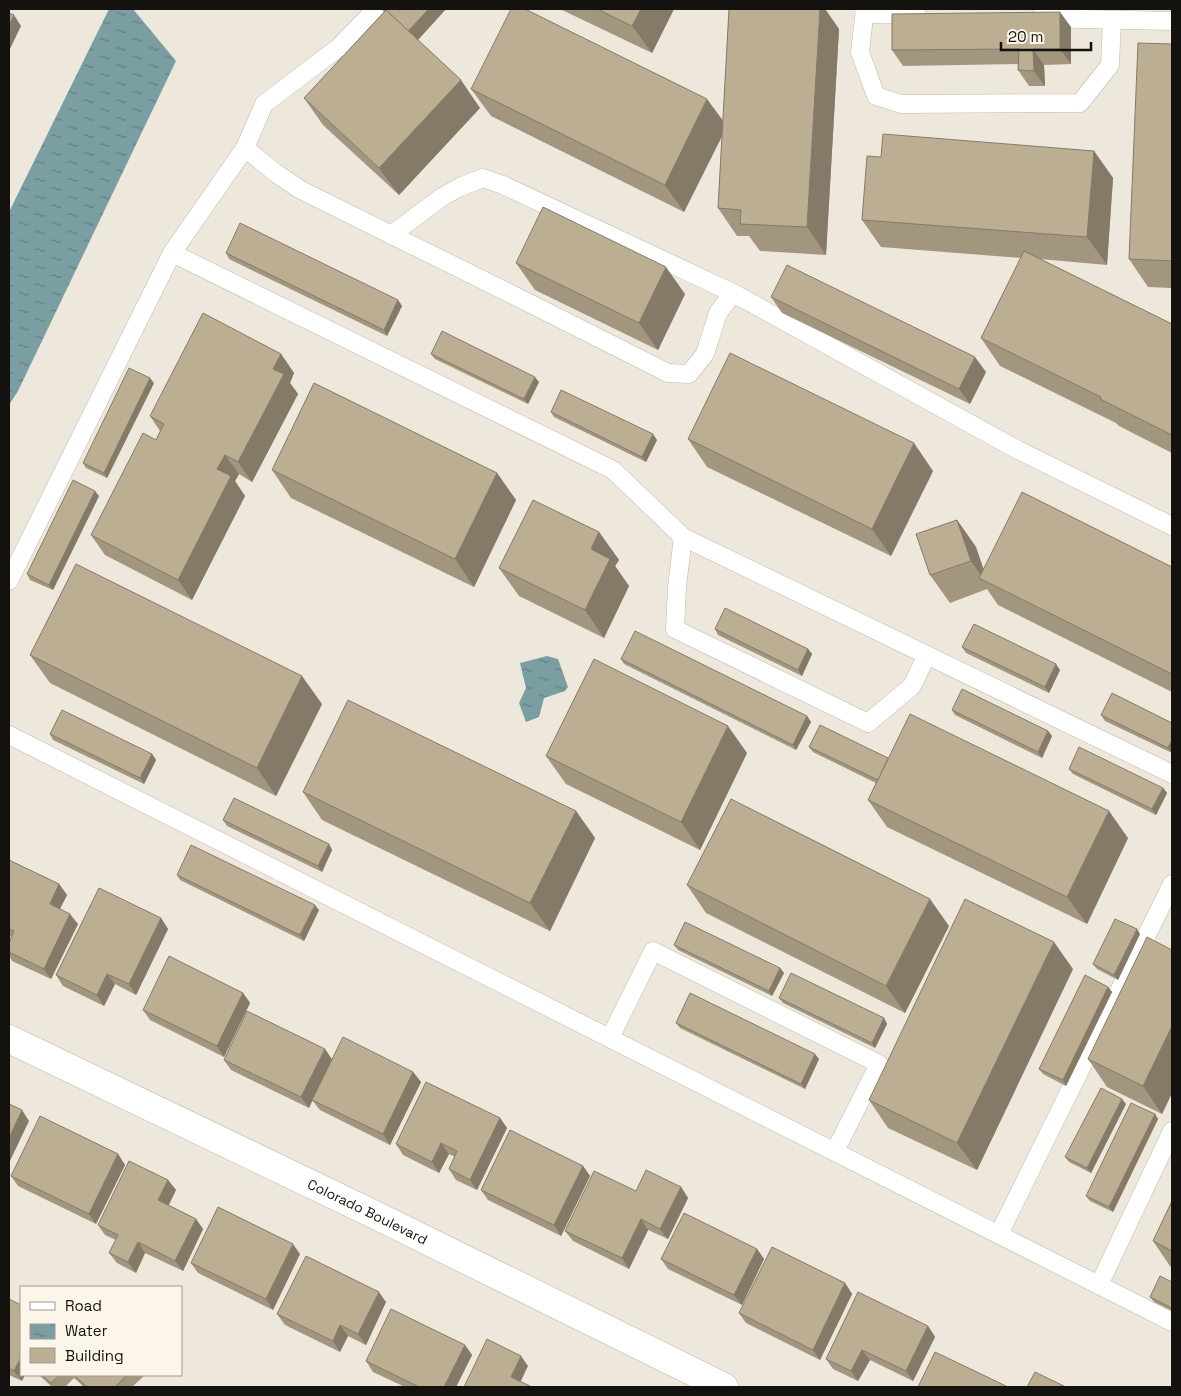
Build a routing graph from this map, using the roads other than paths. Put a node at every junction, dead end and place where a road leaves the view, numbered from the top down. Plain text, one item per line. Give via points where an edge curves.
1 (376, 9) edge
2 (865, 9) edge
3 (934, 15) edge
4 (1023, 18) edge
5 (1112, 20) junction
6 (1172, 21) edge
7 (245, 148) junction
8 (391, 235) junction
9 (172, 253) junction
10 (733, 294) junction
11 (1172, 526) edge
12 (683, 537) junction
13 (9, 581) edge
14 (927, 656) junction
15 (9, 735) edge
16 (1172, 774) edge
17 (1172, 884) edge
18 (610, 1038) junction
19 (9, 1039) edge
20 (1172, 1131) edge
21 (835, 1152) junction
22 (999, 1234) junction
23 (1099, 1285) junction
24 (1172, 1322) edge
25 (724, 1387) edge

1 - 7 lane via 338,48 264,104
2 - 3 lane via 874,14
2 - 5 lane via 860,52 876,96 901,104 1080,102 1110,65
4 - 5 lane
5 - 6 lane
7 - 8 lane via 301,190
7 - 9 lane
8 - 10 lane via 442,197 483,178
8 - 10 lane via 668,373 689,374 705,354 718,313
9 - 12 lane via 613,470
9 - 13 lane
10 - 11 lane via 1018,450
12 - 14 lane
12 - 14 lane via 676,587 675,629 868,723 912,686
14 - 16 lane
15 - 18 lane
17 - 22 lane
18 - 21 lane
18 - 21 lane via 653,952 879,1064
19 - 25 street, Colorado Boulevard
20 - 23 lane
21 - 22 lane
22 - 23 lane
23 - 24 lane

